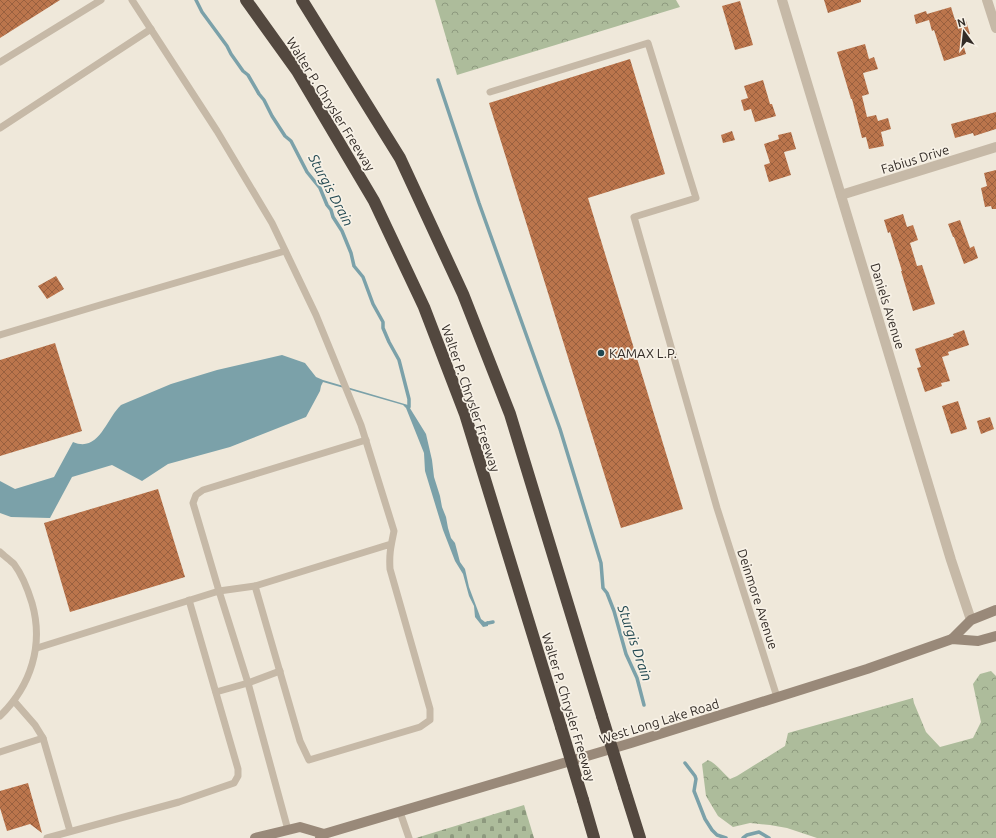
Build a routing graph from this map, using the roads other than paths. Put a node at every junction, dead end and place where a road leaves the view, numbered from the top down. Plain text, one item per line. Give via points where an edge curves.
1 (101, 0) edge
2 (132, 0) edge
3 (246, 0) edge
4 (302, 0) edge
5 (782, 0) edge
6 (987, 0) edge
7 (996, 28) edge
8 (151, 29) junction
9 (0, 62) edge
10 (490, 92) dead end
11 (0, 128) edge
12 (996, 148) edge
13 (841, 195) junction
14 (286, 251) junction
15 (0, 335) edge
16 (366, 440) junction
17 (391, 544) junction
18 (0, 552) edge
19 (255, 586) junction
20 (219, 591) junction
21 (189, 600) junction
22 (996, 610) edge
23 (971, 620) junction
24 (996, 636) edge
25 (952, 639) junction
26 (37, 648) junction
27 (280, 671) junction
28 (248, 683) junction
29 (216, 692) junction
30 (777, 697) junction
31 (14, 701) junction
32 (0, 716) edge
33 (43, 738) junction
34 (0, 752) edge
35 (400, 812) junction
36 (288, 830) junction
37 (70, 831) junction
38 (323, 837) edge
39 (47, 838) edge
40 (255, 838) edge
41 (409, 838) edge
42 (594, 838) edge
43 (640, 838) edge

1 - 9 lane
2 - 8 lane
3 - 42 highway, Walter P. Chrysler Freeway, bridge via 297,71 374,201 424,308 465,414
4 - 43 highway, Walter P. Chrysler Freeway, bridge via 400,158 463,294 510,414
5 - 13 street, Daniels Avenue
6 - 7 street
8 - 11 lane
8 - 14 lane via 225,144
10 - 30 lane, Deinmore Avenue via 648,44 696,198 634,216 717,508
12 - 13 street, Fabius Drive
13 - 23 street, Daniels Avenue
14 - 15 lane
14 - 16 lane via 316,315
16 - 17 lane via 394,531
16 - 20 lane via 204,490 196,495 193,503
17 - 19 lane
17 - 27 lane via 390,569 430,709 430,720 420,727 309,760 300,741
18 - 26 lane via 14,564 29,591 37,626
19 - 20 lane
19 - 27 lane
20 - 21 lane
20 - 28 lane
21 - 26 lane
21 - 29 lane
22 - 23 main road, West Long Lake Road
23 - 25 main road, West Long Lake Road
24 - 25 main road, West Long Lake Road via 978,641
25 - 30 main road, West Long Lake Road
26 - 31 lane via 32,668
27 - 28 lane
28 - 29 lane
28 - 36 lane
29 - 37 lane via 238,769 234,783 179,802
30 - 35 main road, West Long Lake Road
31 - 32 lane
31 - 33 lane via 36,725
33 - 34 lane
33 - 37 lane
35 - 38 main road, West Long Lake Road
35 - 41 lane
36 - 38 main road, West Long Lake Road via 300,827
36 - 40 main road, West Long Lake Road
37 - 39 lane

